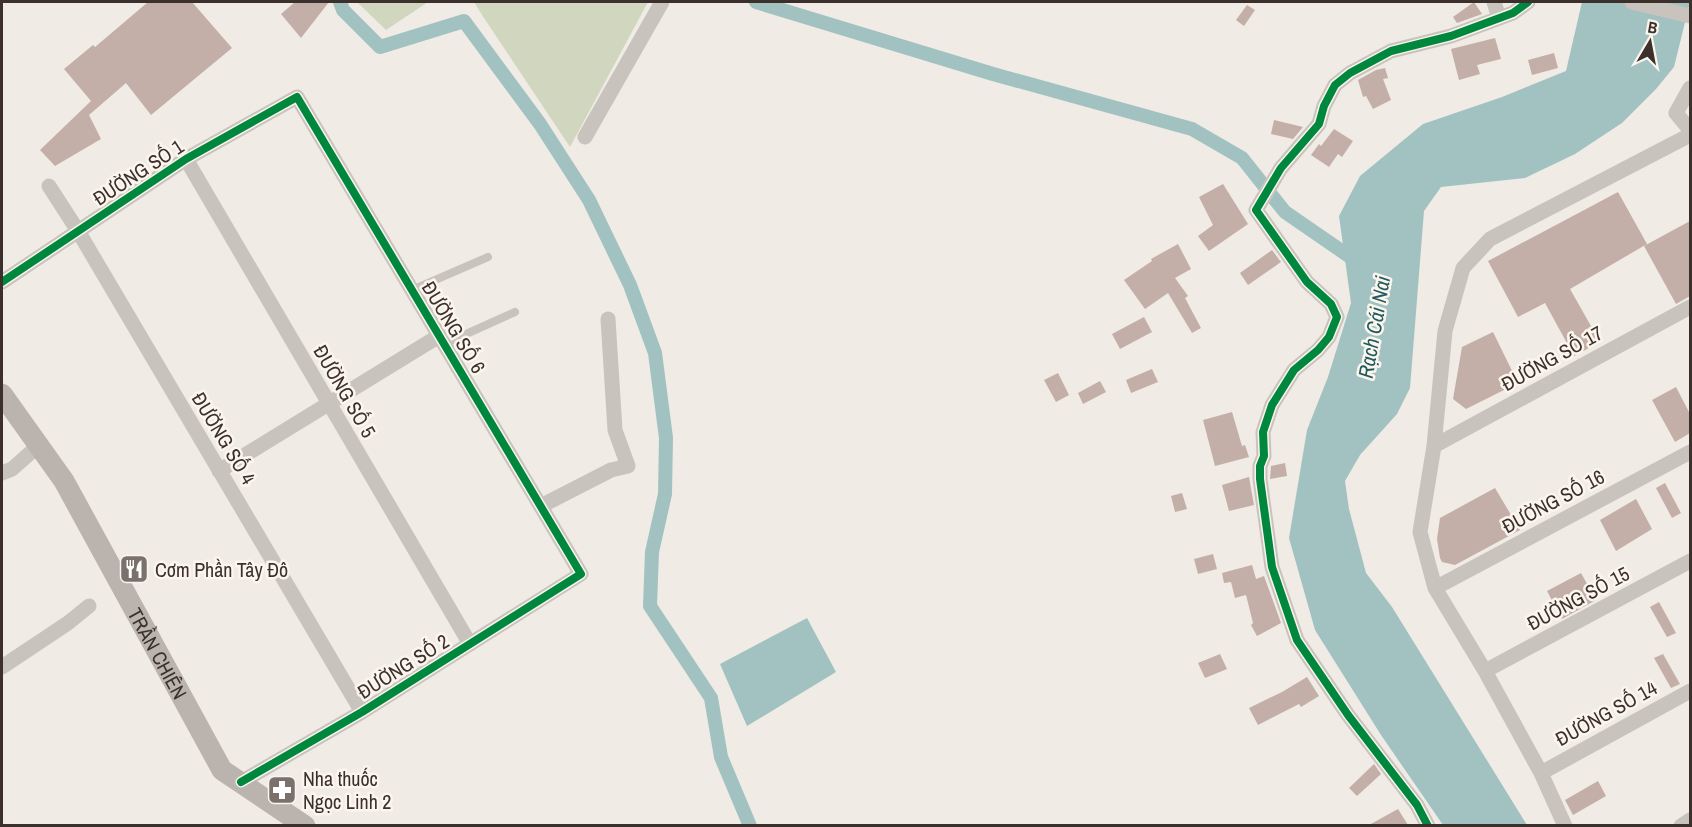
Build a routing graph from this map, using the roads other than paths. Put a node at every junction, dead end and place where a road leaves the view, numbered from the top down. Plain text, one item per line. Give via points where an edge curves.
1 (662, 2) edge
2 (1494, 2) edge
3 (1528, 2) edge
4 (1632, 2) edge
5 (1690, 16) edge
6 (1499, 18) junction
7 (1690, 88) edge
8 (297, 97) joint
9 (1690, 130) edge
10 (1690, 135) edge
11 (585, 137) dead end
12 (186, 159) junction
13 (49, 186) dead end
14 (78, 231) junction
15 (488, 257) dead end
16 (2, 282) edge
17 (412, 290) junction
18 (1690, 307) edge
19 (514, 312) dead end
20 (608, 319) dead end
21 (442, 340) junction
22 (2, 394) edge
23 (327, 402) junction
24 (38, 446) junction
25 (1434, 446) junction
26 (1690, 452) edge
27 (219, 471) junction
28 (2, 473) edge
29 (541, 506) junction
30 (1690, 561) edge
31 (581, 574) joint
32 (1435, 588) junction
33 (88, 606) dead end
34 (470, 644) junction
35 (2, 667) edge
36 (1485, 671) junction
37 (1690, 691) edge
38 (362, 712) junction
39 (1541, 773) junction
40 (241, 782) junction
41 (1690, 820) edge
42 (305, 825) edge
43 (1428, 825) edge
44 (1565, 825) edge
45 (1681, 825) edge

1 - 11 street
2 - 6 street
3 - 6 street
4 - 5 street
6 - 43 street via 1451,36 1391,51 1350,73 1335,86 1319,124 1281,168 1256,210 1307,282 1331,304 1337,317 1329,337 1294,370 1272,405 1263,432 1260,479 1272,567 1297,640
7 - 9 street via 1676,113
8 - 12 street, ĐƯỜNG SỐ 1
8 - 17 street, ĐƯỜNG SỐ 6
10 - 25 street via 1490,239 1463,268 1445,331
12 - 14 street, ĐƯỜNG SỐ 1
12 - 23 street, ĐƯỜNG SỐ 5
13 - 14 street, ĐƯỜNG SỐ 4
14 - 16 street, ĐƯỜNG SỐ 1
14 - 27 street, ĐƯỜNG SỐ 4
15 - 17 lane
17 - 21 street, ĐƯỜNG SỐ 6
18 - 25 street, ĐƯỜNG SỐ 17
19 - 21 lane
20 - 29 street via 615,430 628,466 611,470
21 - 23 street
21 - 29 street, ĐƯỜNG SỐ 6
22 - 24 street, TRẦN CHIÊN
23 - 27 street
23 - 34 street, ĐƯỜNG SỐ 5
24 - 28 street
24 - 40 street, TRẦN CHIÊN via 64,481 222,770
25 - 32 street via 1420,532
26 - 32 street, ĐƯỜNG SỐ 16
27 - 38 street, ĐƯỜNG SỐ 4
29 - 31 street, ĐƯỜNG SỐ 6
30 - 36 street, ĐƯỜNG SỐ 15
31 - 34 street, ĐƯỜNG SỐ 2
32 - 36 street
33 - 35 street
34 - 38 street, ĐƯỜNG SỐ 2
36 - 39 street
37 - 39 street, ĐƯỜNG SỐ 14
38 - 40 street, ĐƯỜNG SỐ 2
39 - 44 street
40 - 42 street, TRẦN CHIÊN
41 - 45 street

